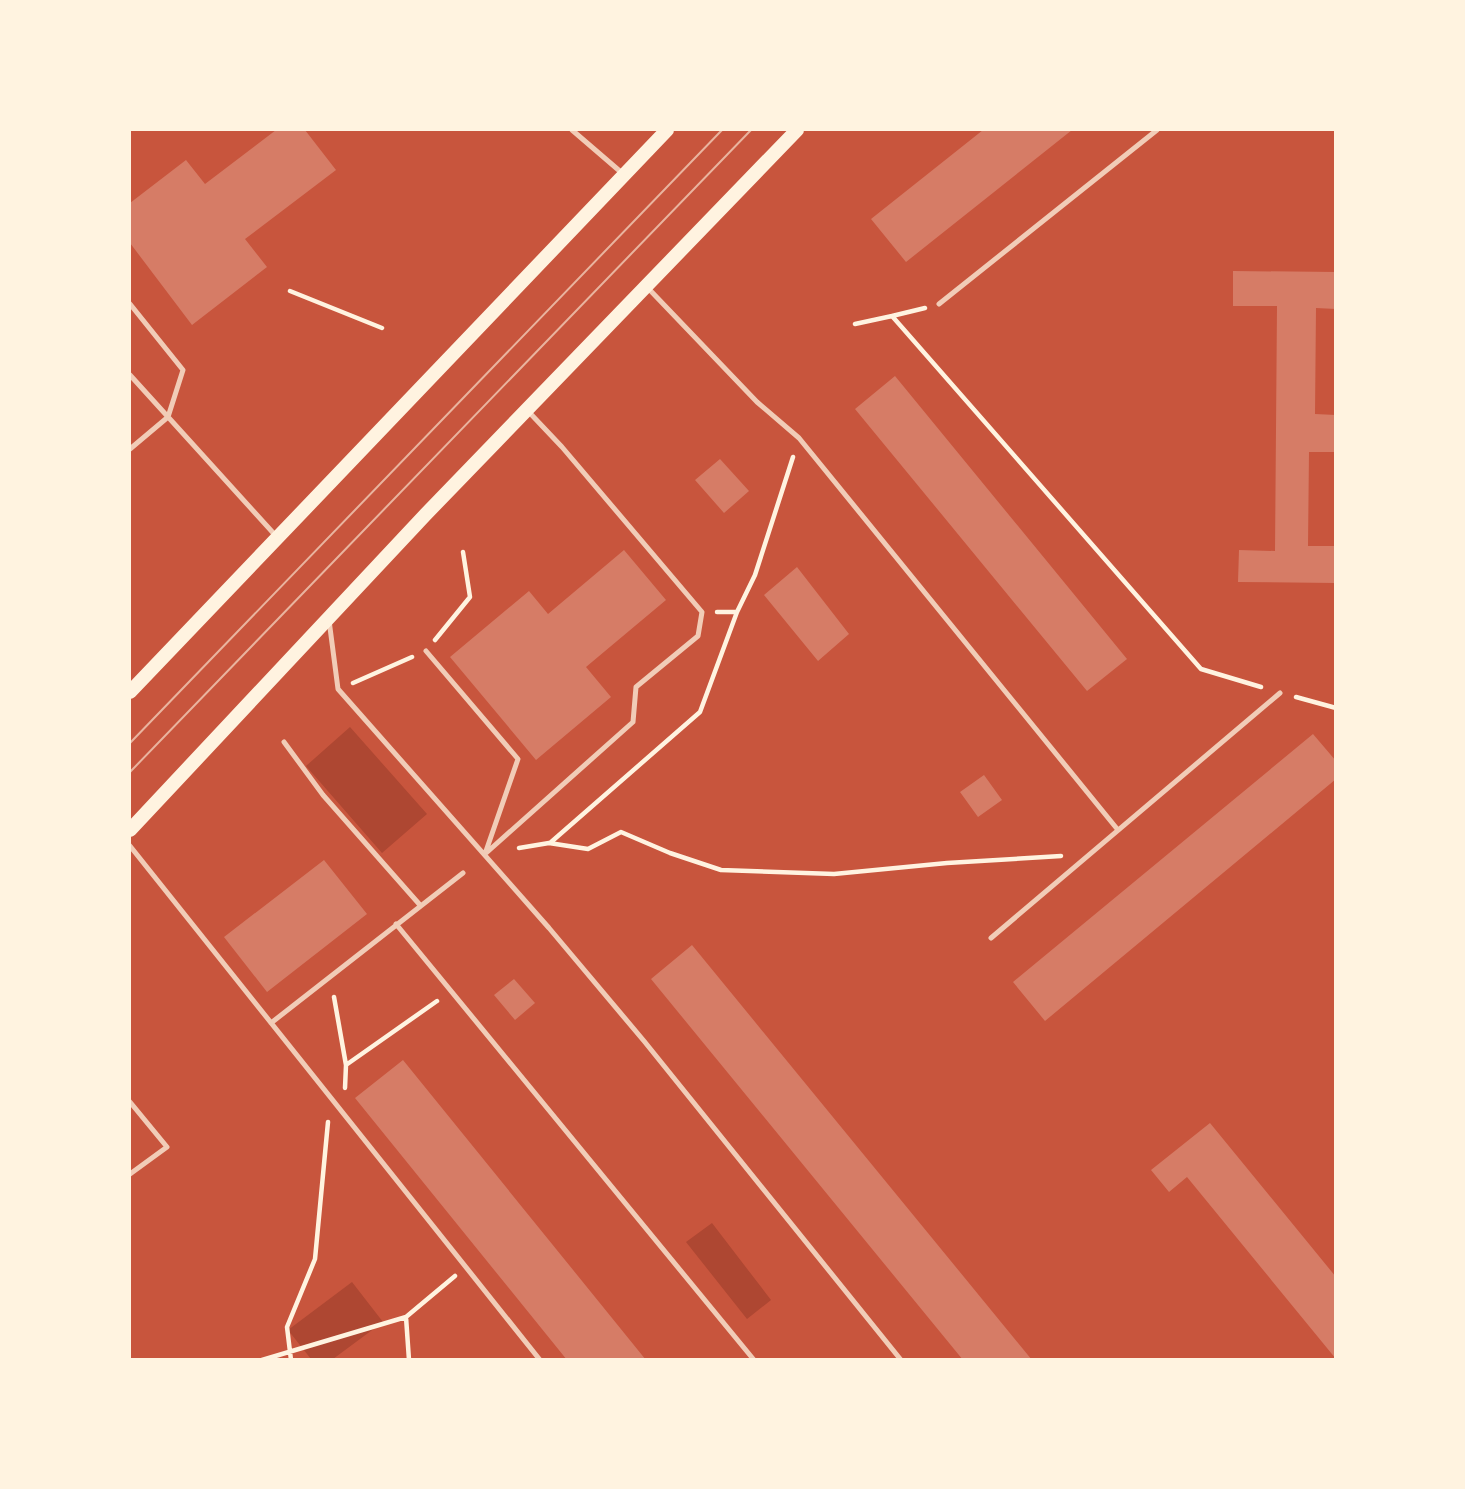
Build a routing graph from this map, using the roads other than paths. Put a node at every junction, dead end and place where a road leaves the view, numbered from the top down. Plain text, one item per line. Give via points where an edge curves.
1 (572, 130) edge
2 (667, 130) edge
3 (797, 130) edge
4 (1157, 130) edge
5 (624, 174) junction
6 (646, 286) junction
7 (130, 304) edge
8 (939, 304) road end
9 (130, 375) edge
10 (527, 410) junction
11 (168, 417) junction
12 (130, 449) edge
13 (278, 538) junction
14 (329, 620) junction
15 (426, 651) road end
16 (130, 692) edge
17 (1280, 693) road end
18 (284, 742) dead end
19 (130, 830) edge
20 (1118, 830) junction
21 (130, 846) edge
22 (485, 854) junction
23 (463, 873) dead end
24 (420, 905) junction
25 (396, 925) junction
26 (992, 938) dead end
27 (271, 1023) junction
28 (130, 1102) edge
29 (130, 1174) edge
30 (540, 1360) edge
31 (754, 1360) edge
32 (901, 1360) edge

1 - 5 lane
2 - 5 main road
3 - 6 main road
4 - 8 lane
5 - 13 main road
6 - 10 main road
6 - 20 lane via 757,402 799,438
7 - 11 lane via 183,370
9 - 11 lane
10 - 14 main road
10 - 22 lane via 702,612 698,636 636,687 633,722
11 - 12 lane
11 - 13 lane
13 - 16 main road
14 - 19 main road
14 - 22 lane via 338,689
15 - 22 lane via 518,759
17 - 20 lane
18 - 24 lane
20 - 26 lane
21 - 27 lane
22 - 32 lane
23 - 24 lane
24 - 25 lane
25 - 27 lane
25 - 31 lane
27 - 30 lane
28 - 29 lane via 167,1147

